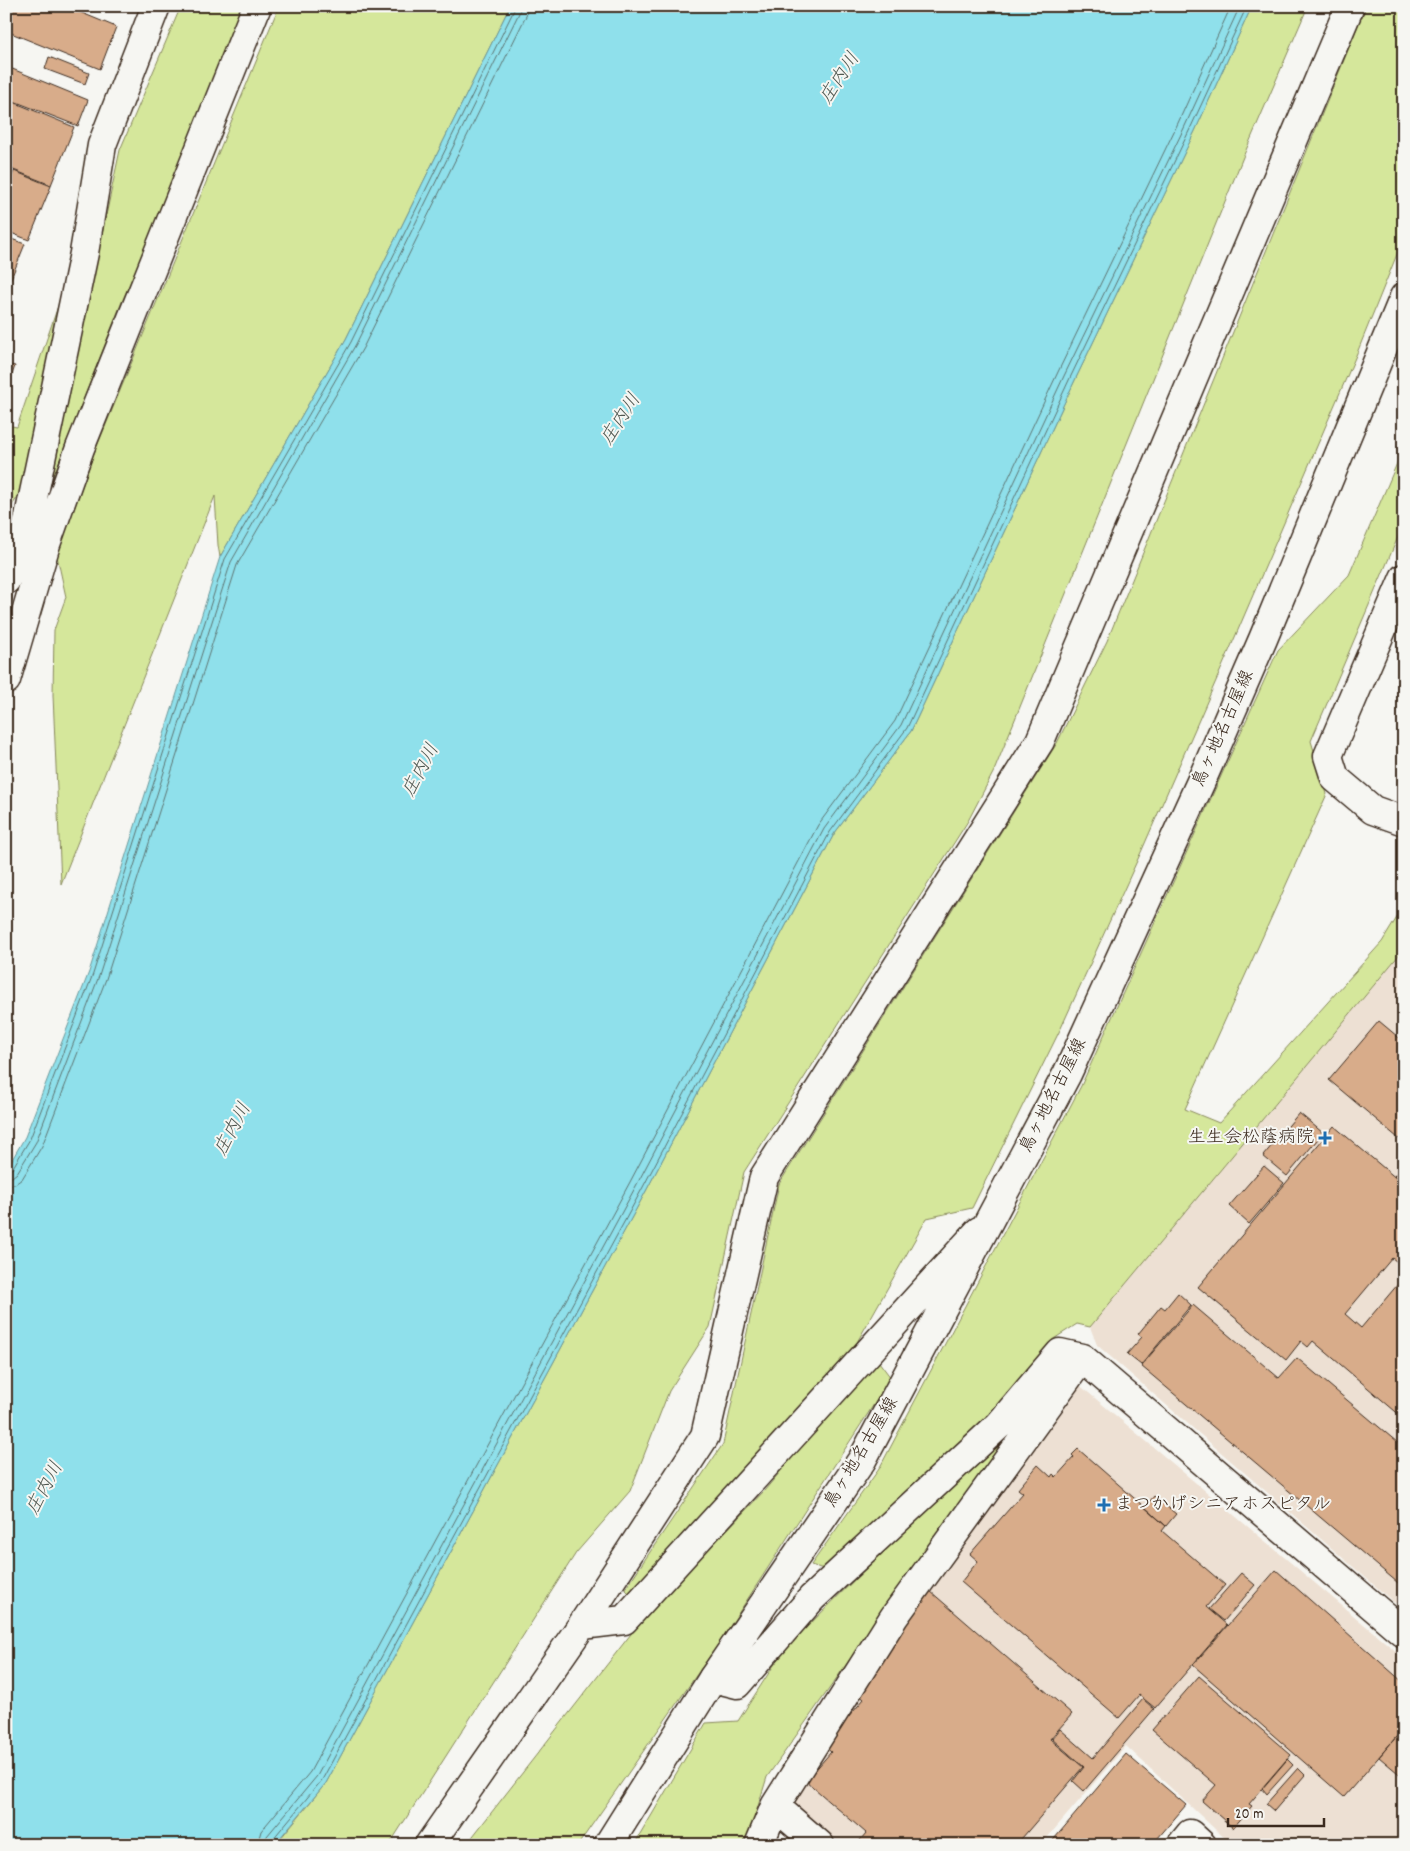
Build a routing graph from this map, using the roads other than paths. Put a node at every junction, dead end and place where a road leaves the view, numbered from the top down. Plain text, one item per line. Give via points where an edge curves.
1 (156, 6) edge
2 (257, 6) edge
3 (1350, 6) edge
4 (1404, 297) edge
5 (35, 540) junction
6 (1404, 578) edge
7 (6, 580) edge
8 (6, 680) edge
9 (1404, 820) edge
10 (993, 1216) junction
11 (1082, 1358) junction
12 (582, 1625) junction
13 (1404, 1633) edge
14 (713, 1678) junction
15 (775, 1806) junction
16 (611, 1843) edge
17 (429, 1845) edge
18 (758, 1845) edge
19 (820, 1845) edge
20 (1181, 1845) edge
21 (1202, 1845) edge

1 - 5 street via 102,145
2 - 5 street via 80,448
3 - 12 street via 1040,741 764,1177 705,1436
4 - 10 street, 鳥ヶ地名古屋線 via 1203,777 1067,1074
5 - 7 street
5 - 8 street
6 - 9 street via 1328,756 1334,778 1373,810
10 - 12 street via 624,1620
10 - 14 street, 鳥ヶ地名古屋線 via 862,1460
11 - 13 street
11 - 14 street via 1060,1353 998,1425 812,1598 737,1684
11 - 15 street via 894,1617
12 - 17 street
14 - 16 street, 鳥ヶ地名古屋線
15 - 18 street
15 - 19 street
20 - 21 street via 1190,1834

